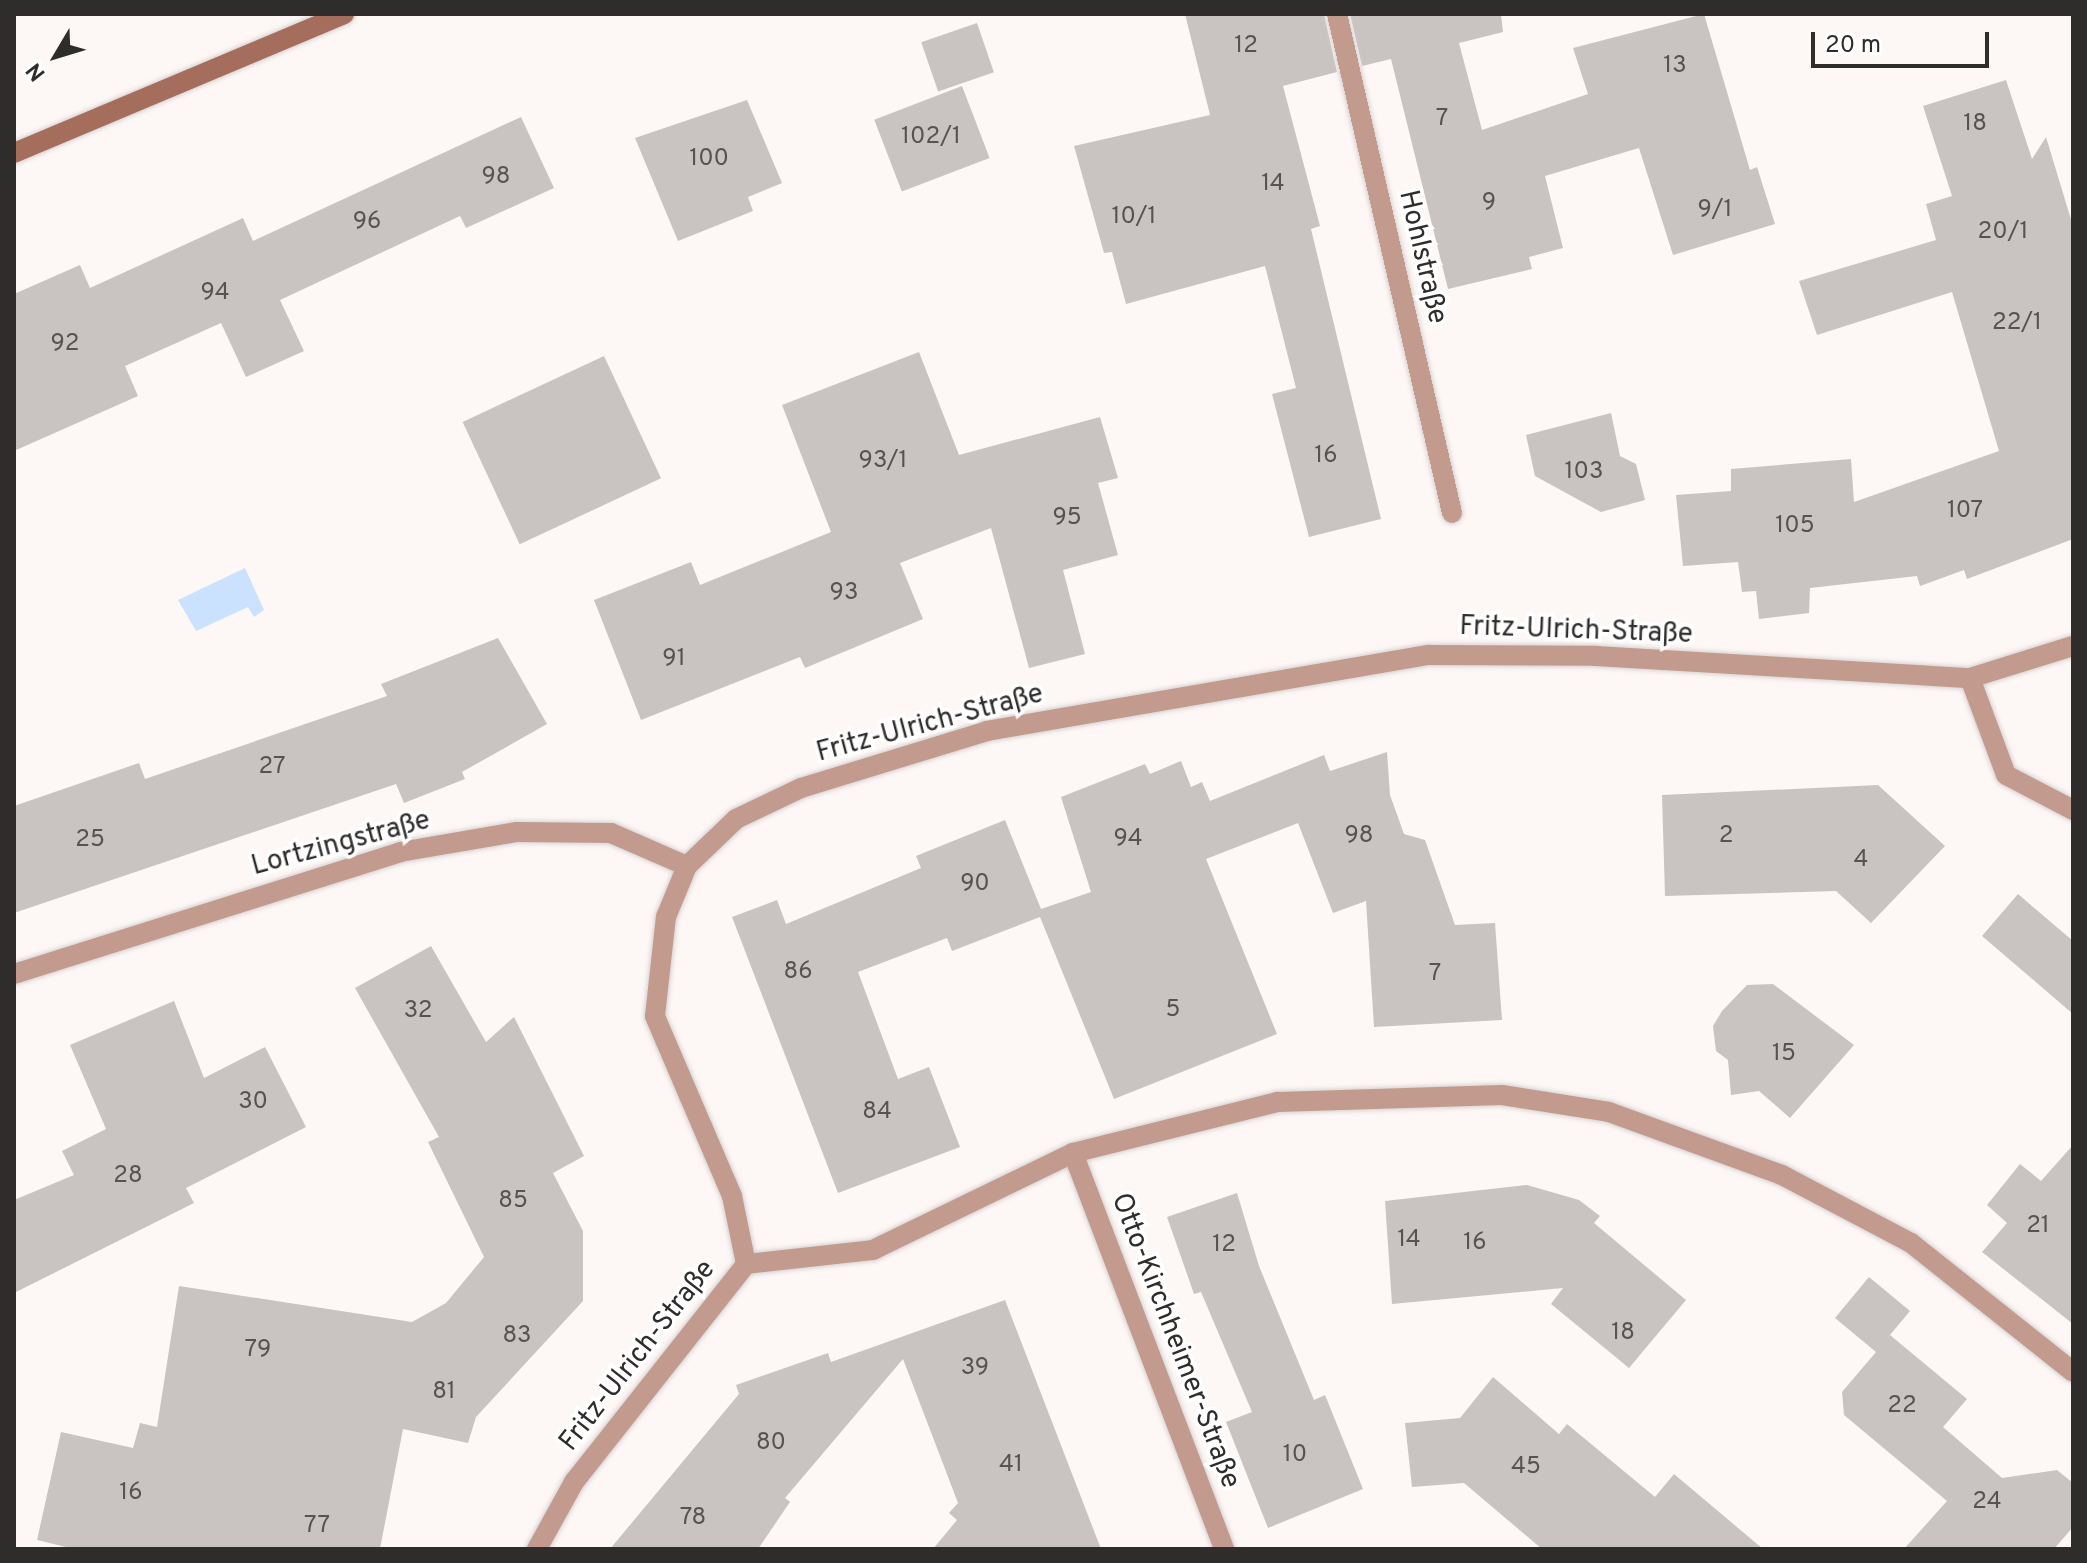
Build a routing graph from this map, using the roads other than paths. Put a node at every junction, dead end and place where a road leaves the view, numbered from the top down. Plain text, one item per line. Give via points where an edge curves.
1 (344, 14) edge
2 (1337, 14) edge
3 (14, 153) edge
4 (1452, 513) dead end
5 (2073, 646) edge
6 (1970, 678) junction
7 (2073, 810) edge
8 (687, 866) junction
9 (14, 974) edge
10 (1073, 1153) junction
11 (746, 1264) junction
12 (2073, 1372) edge
13 (537, 1549) edge
14 (1224, 1549) edge

1 - 3 street
2 - 4 street, Hohlstraße
5 - 6 street, Fritz-Ulrich-Straße
6 - 7 street via 2006,775
6 - 8 street, Fritz-Ulrich-Straße via 1596,656 1429,655 987,731 801,788 736,819
8 - 9 street, Lortzingstraße via 611,833 517,832 400,852
8 - 11 street, Fritz-Ulrich-Straße via 666,917 655,1016 732,1196
10 - 11 street via 873,1250
10 - 12 street via 1278,1102 1502,1095 1609,1112 1782,1175 1911,1243
10 - 14 street, Otto-Kirchheimer-Straße
11 - 13 street, Fritz-Ulrich-Straße via 574,1482

